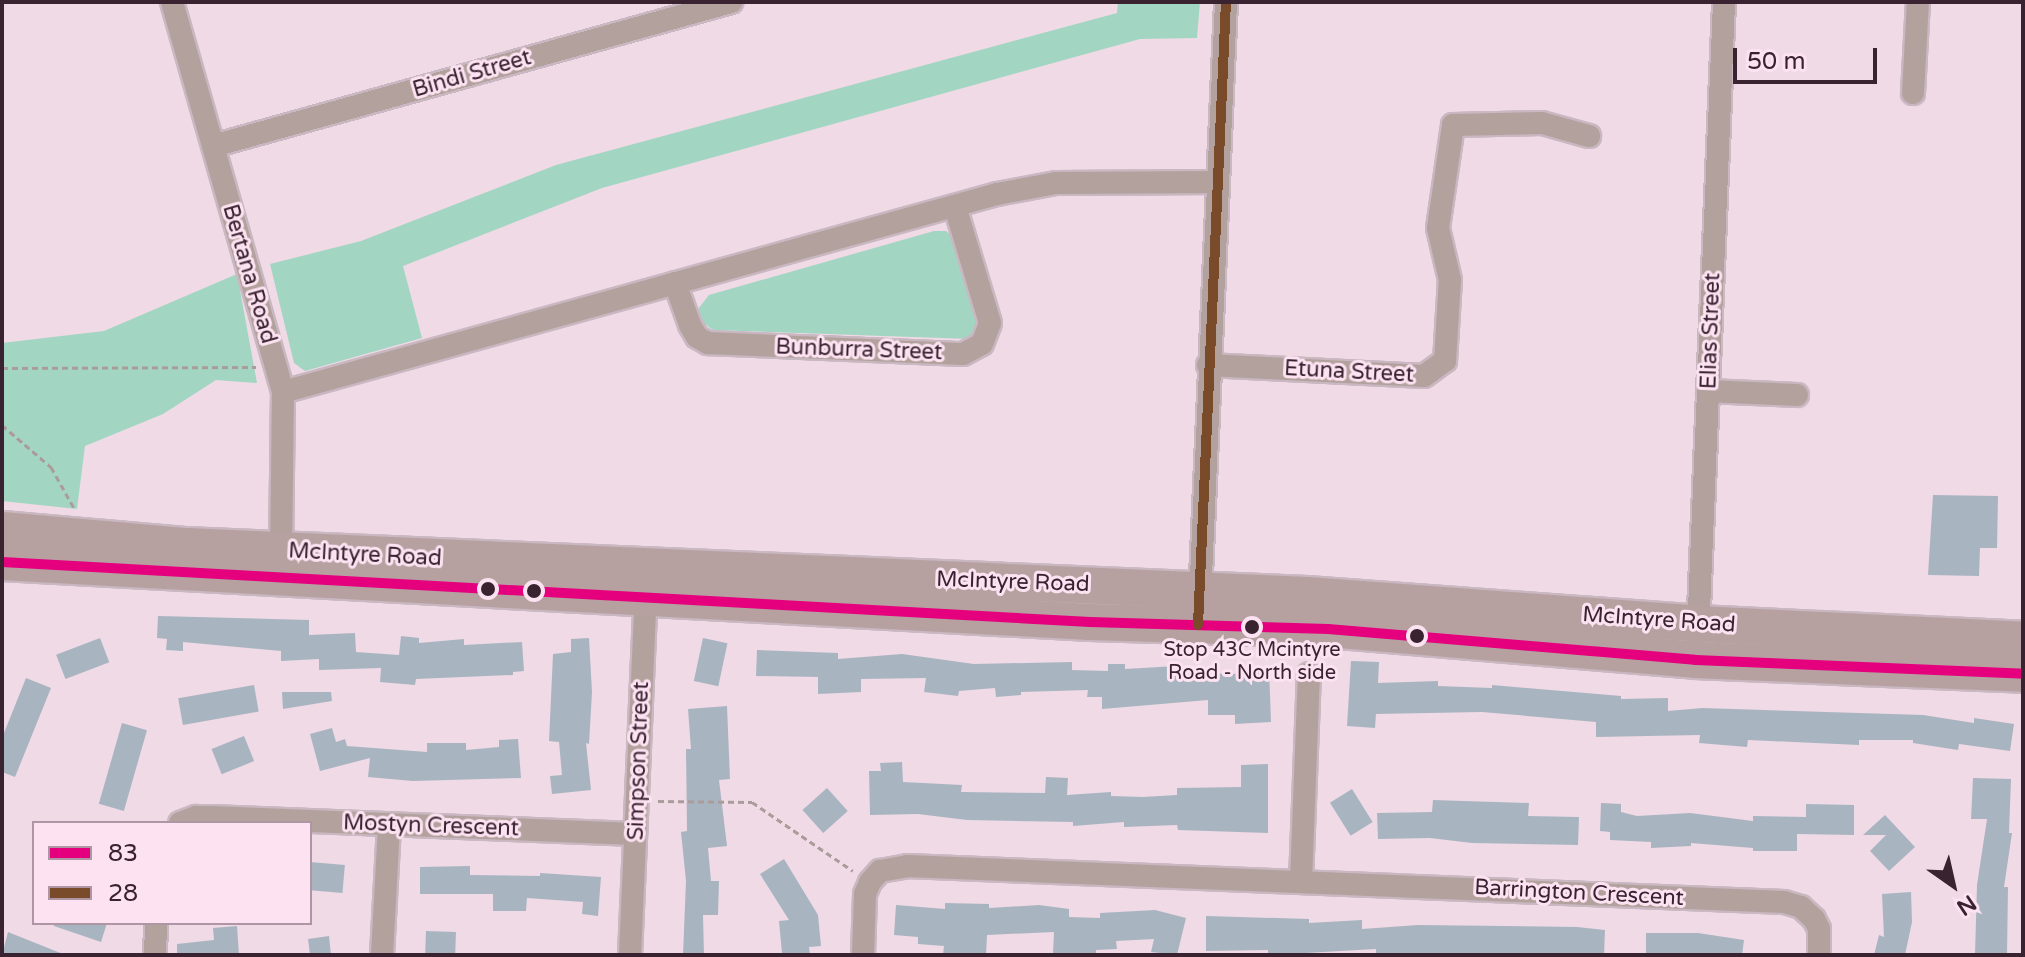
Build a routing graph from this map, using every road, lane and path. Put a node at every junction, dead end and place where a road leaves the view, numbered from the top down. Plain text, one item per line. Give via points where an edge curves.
1 (172, 2) edge
2 (731, 2) edge
3 (1226, 2) edge
4 (1724, 2) edge
5 (1918, 2) edge
6 (1913, 93) dead end
7 (1589, 136) dead end
8 (213, 146) junction
9 (1217, 182) junction
10 (955, 206) junction
11 (675, 283) junction
12 (1208, 365) junction
13 (275, 367) junction
14 (2, 368) edge
15 (1708, 391) junction
16 (283, 392) junction
17 (1797, 395) dead end
18 (2, 425) edge
19 (76, 514) dead end
20 (2, 530) edge
21 (281, 551) junction
22 (10, 566) edge
23 (646, 584) junction
24 (1199, 608) junction
25 (1699, 624) junction
26 (2023, 640) edge
27 (1695, 660) junction
28 (1309, 674) dead end
29 (2023, 674) edge
30 (637, 801) junction
31 (185, 821) edge
32 (300, 821) edge
33 (312, 822) edge
34 (389, 825) junction
35 (635, 834) junction
36 (1301, 881) junction
37 (870, 882) junction
38 (156, 925) edge
39 (155, 955) edge
40 (382, 955) edge
41 (630, 955) edge
42 (863, 955) edge
43 (1819, 955) edge

1 - 8 street, Bertana Road
2 - 8 street, Bindi Street
3 - 9 street
4 - 15 street, Elias Street
5 - 6 street
7 - 12 street, Etuna Street via 1542,123 1453,125 1438,228 1450,280 1445,361 1424,376
8 - 13 street, Bertana Road
9 - 10 street via 1056,183
9 - 12 street
10 - 11 street
10 - 11 street, Bunburra Street via 990,323 982,344 963,354 708,343 690,325
11 - 16 street
12 - 24 street
13 - 14 path
13 - 16 street, Bertana Road
15 - 17 street
15 - 25 street, Elias Street
16 - 21 street, Bertana Road
18 - 19 path via 51,467
20 - 21 main road, McIntyre Road
21 - 23 main road, McIntyre Road
22 - 23 main road, McIntyre Road
23 - 24 main road, McIntyre Road
23 - 30 street, Simpson Street
24 - 25 main road, McIntyre Road
24 - 27 main road, McIntyre Road via 1328,629
25 - 26 main road, McIntyre Road
25 - 27 street, Elias Street
27 - 29 main road, McIntyre Road
28 - 36 street
30 - 35 street, Simpson Street
30 - 37 path via 752,802
31 - 32 street, Mostyn Crescent
33 - 34 street, Mostyn Crescent
34 - 35 street, Mostyn Crescent
34 - 40 street
35 - 41 street, Simpson Street
36 - 37 street, Barrington Crescent via 907,866 880,871
36 - 43 street, Barrington Crescent via 1784,902 1801,907 1814,919
37 - 42 street
38 - 39 street

